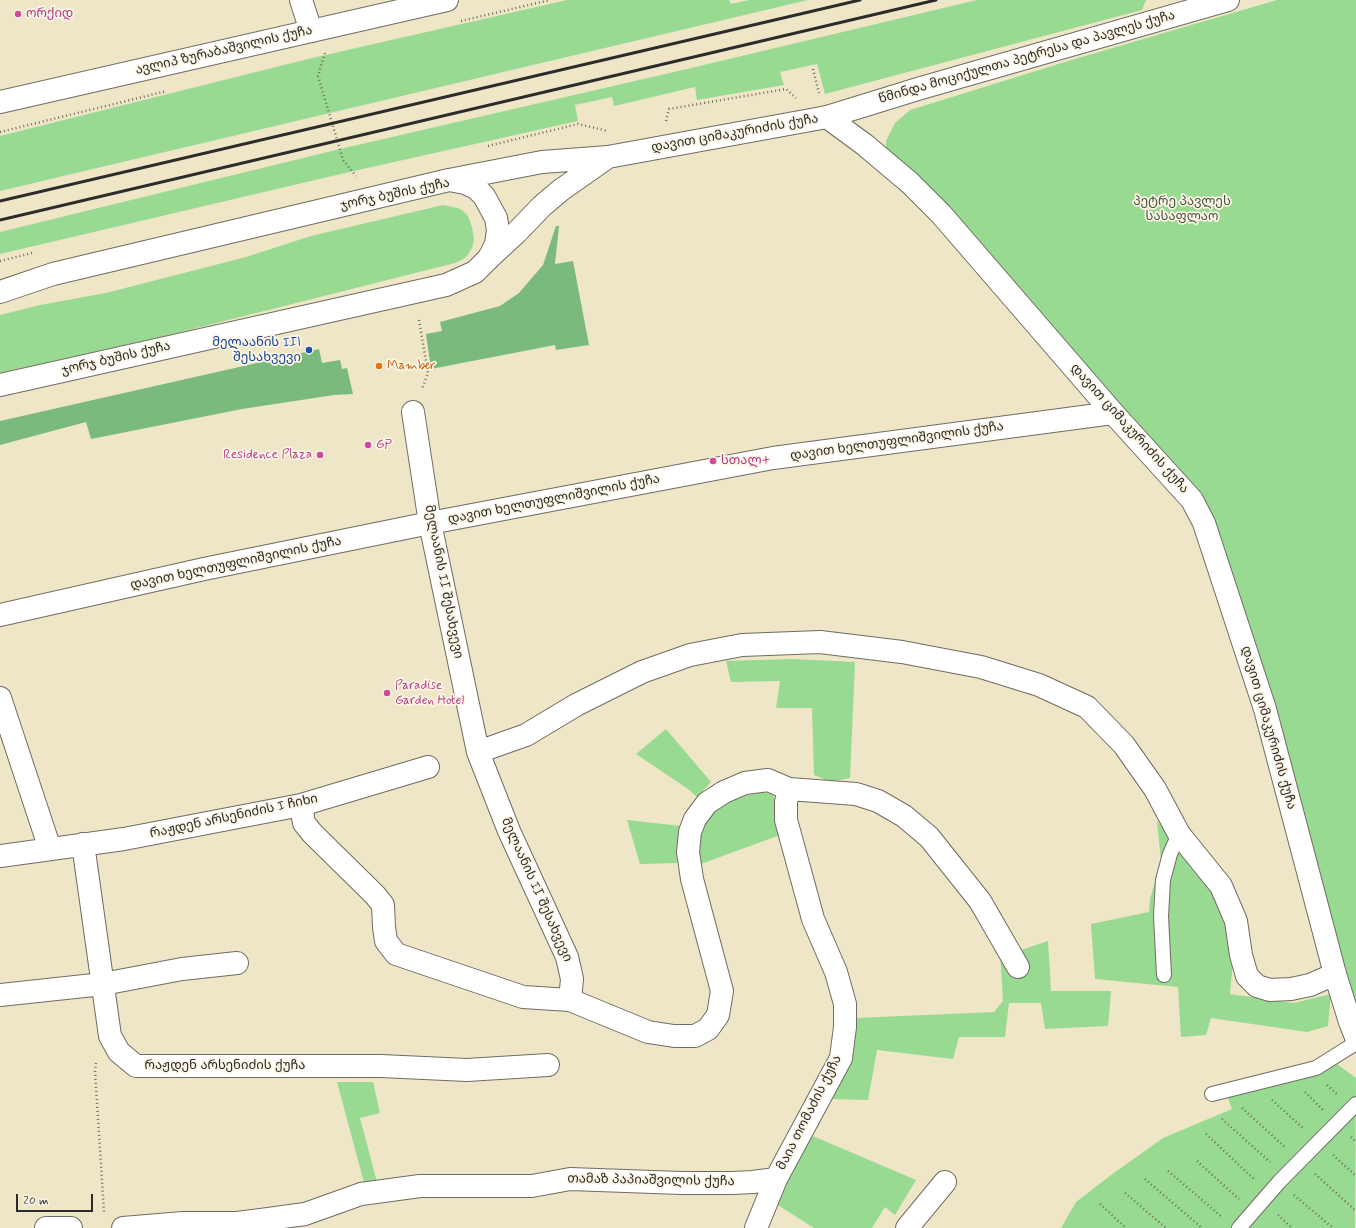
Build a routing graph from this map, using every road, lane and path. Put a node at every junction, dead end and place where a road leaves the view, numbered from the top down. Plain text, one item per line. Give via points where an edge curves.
1 (301, 0) edge
2 (447, 0) edge
3 (1228, 0) edge
4 (311, 31) junction
5 (326, 52) dead end
6 (813, 69) dead end
7 (0, 102) edge
8 (823, 107) junction
9 (608, 158) junction
10 (356, 176) dead end
11 (449, 180) junction
12 (489, 258) junction
13 (53, 274) junction
14 (0, 281) edge
15 (0, 292) edge
16 (419, 320) dead end
17 (428, 373) dead end
18 (0, 385) edge
19 (413, 412) dead end
20 (1113, 413) junction
21 (430, 523) junction
22 (0, 615) edge
23 (0, 698) edge
24 (478, 752) junction
25 (428, 767) dead end
26 (789, 788) junction
27 (302, 806) junction
28 (1179, 834) junction
29 (83, 844) junction
30 (50, 849) junction
31 (0, 856) edge
32 (237, 963) dead end
33 (1018, 967) dead end
34 (1335, 974) junction
35 (1164, 975) dead end
36 (103, 984) junction
37 (0, 995) edge
38 (570, 1000) junction
39 (1356, 1037) edge
40 (1356, 1043) edge
41 (117, 1048) junction
42 (548, 1065) dead end
43 (1212, 1094) dead end
44 (1356, 1104) edge
45 (1222, 1120) dead end
46 (1206, 1134) dead end
47 (1197, 1161) dead end
48 (1168, 1171) dead end
49 (776, 1179) junction
50 (1145, 1179) dead end
51 (945, 1182) dead end
52 (1278, 1183) junction
53 (1125, 1193) dead end
54 (1100, 1204) dead end
55 (1253, 1211) junction
56 (1222, 1218) dead end
57 (114, 1224) edge
58 (46, 1228) edge
59 (71, 1228) edge
60 (756, 1228) edge
61 (907, 1228) edge
62 (1126, 1228) edge
63 (1166, 1228) edge
64 (1202, 1228) edge
65 (1238, 1228) edge
66 (1333, 1228) edge

1 - 4 street
2 - 4 street, ავლიპ ზურაბაშვილის ქუჩა
3 - 8 street, წმინდა მოციქულთა პეტრესა და პავლეს ქუჩა via 921,88
4 - 7 street, ავლიპ ზურაბაშვილის ქუჩა
5 - 10 path via 318,76 343,160
6 - 8 path
8 - 9 street, დავით ციმაკურიძის ქუჩა
8 - 20 street, დავით ციმაკურიძის ქუჩა via 910,183 941,214
9 - 11 street, დავით ციმაკურიძის ქუჩა via 542,162
9 - 12 street, დავით ციმაკურიძის ქუჩა via 561,190
11 - 12 street, ჯორჯ ბუშის ქუჩა via 476,188 492,209 498,230 496,244
11 - 13 street, ჯორჯ ბუშის ქუჩა
12 - 18 street, ჯორჯ ბუშის ქუჩა via 475,272 446,285
13 - 14 street
13 - 15 street, ჯორჯ ბუშის ქუჩა
16 - 17 path
19 - 21 street, მელაანის II შესახვევი
20 - 21 street, დავით ხელთუფლიშვილის ქუჩა via 773,458
20 - 34 street, დავით ციმაკურიძის ქუჩა via 1192,500 1204,523 1265,709
21 - 22 street, დავით ხელთუფლიშვილის ქუჩა via 204,569
21 - 24 street, მელაანის II შესახვევი
23 - 30 street
24 - 28 street via 526,735 576,705 642,672 690,655 742,645 820,642 902,652 988,669 1039,685 1087,708 1124,745 1155,788
24 - 38 street, მელაანის II შესახვევი via 509,831 567,957 572,979
25 - 27 street, რაჟდენ არსენიძის I ჩიხი
26 - 33 street via 856,794 878,801 904,816 929,837 980,901
26 - 38 street via 768,780 745,783 724,792 706,803 695,818 690,832 688,852 692,879 722,991 718,1015 708,1030 694,1036 648,1032
26 - 49 street, მაია თომაძის ქუჩა via 786,820 813,919 836,972 844,1004 845,1027 841,1058
27 - 29 street, რაჟდენ არსენიძის I ჩიხი via 124,839
27 - 38 street via 304,822 312,833 375,894 383,905 386,941 396,954 523,997
28 - 34 street via 1221,886 1236,921 1247,976 1257,986 1270,990 1291,989 1310,985
28 - 35 lane via 1163,880 1161,916
29 - 30 street, რაჟდენ არსენიძის I ჩიხი
29 - 36 street, რაჟდენ არსენიძის ქუჩა
30 - 31 street, რაჟდენ არსენიძის I ჩიხი
32 - 36 street via 182,969
34 - 39 street, დავით ციმაკურიძის ქუჩა
36 - 37 street
36 - 41 street, რაჟდენ არსენიძის ქუჩა via 110,1036
40 - 43 lane via 1316,1068
41 - 42 street, რაჟდენ არსენიძის ქუჩა via 136,1066 381,1066 467,1070
41 - 57 path via 97,1062 95,1071
44 - 52 lane
45 - 52 path
46 - 52 path
47 - 55 path
48 - 56 path
49 - 57 street, თამაზ პაპიაშვილის ქუჩა via 725,1183 570,1178 532,1186 420,1186 361,1194 305,1214 238,1223
49 - 60 street, მაია თომაძის ქუჩა
50 - 64 path
51 - 61 street
52 - 55 lane
52 - 66 path
53 - 63 path
54 - 62 path
55 - 65 lane
58 - 59 street

